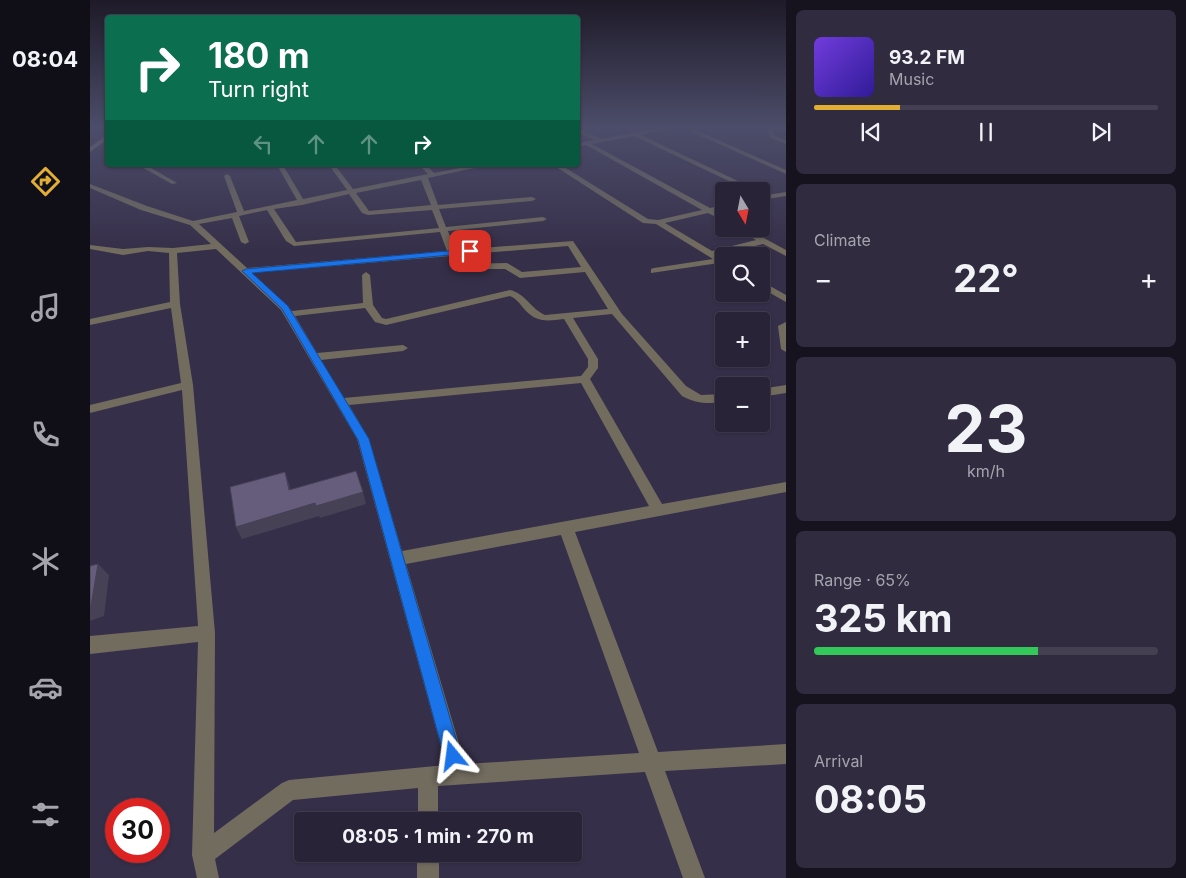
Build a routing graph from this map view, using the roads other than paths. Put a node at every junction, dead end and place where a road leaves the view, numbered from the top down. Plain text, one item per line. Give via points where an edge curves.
1 (146, 168) edge
2 (282, 168) edge
3 (334, 168) edge
4 (425, 168) edge
5 (471, 168) edge
6 (561, 168) edge
7 (632, 168) edge
8 (706, 168) edge
9 (227, 176) dead end
10 (433, 176) junction
11 (424, 178) junction
12 (735, 182) edge
13 (174, 183) dead end
14 (90, 186) edge
15 (351, 193) junction
16 (786, 194) edge
17 (770, 196) edge
18 (770, 198) edge
19 (532, 199) dead end
20 (302, 203) junction
21 (786, 203) edge
22 (435, 208) junction
23 (715, 209) edge
24 (270, 210) junction
25 (709, 210) junction
26 (715, 214) edge
27 (239, 215) junction
28 (543, 219) dead end
29 (658, 222) junction
30 (193, 223) junction
31 (444, 229) junction
32 (758, 238) edge
33 (763, 241) junction
34 (245, 242) dead end
35 (219, 246) junction
36 (90, 247) edge
37 (173, 251) junction
38 (452, 253) junction
39 (711, 254) junction
40 (786, 254) edge
41 (715, 257) edge
42 (715, 262) edge
43 (587, 269) junction
44 (654, 270) dead end
45 (246, 271) junction
46 (366, 275) dead end
47 (770, 289) edge
48 (786, 299) edge
49 (175, 304) junction
50 (368, 305) junction
51 (615, 311) junction
52 (289, 314) junction
53 (567, 316) junction
54 (90, 322) edge
55 (786, 325) edge
56 (402, 348) dead end
57 (786, 349) edge
58 (314, 357) junction
59 (584, 379) junction
60 (187, 385) junction
61 (786, 389) edge
62 (770, 392) edge
63 (715, 399) edge
64 (342, 402) junction
65 (90, 409) edge
66 (786, 488) edge
67 (660, 511) junction
68 (566, 528) junction
69 (397, 558) junction
70 (207, 633) junction
71 (90, 645) edge
72 (786, 754) edge
73 (653, 762) junction
74 (458, 774) junction
75 (428, 777) junction
76 (428, 812) edge
77 (203, 855) junction
78 (428, 862) edge
79 (208, 878) edge
80 (428, 878) edge
81 (694, 878) edge

1 - 13 street
2 - 20 street
3 - 15 street
4 - 10 street
5 - 10 street
6 - 29 street via 640,219
7 - 25 street
8 - 12 street
9 - 27 street
10 - 11 street
11 - 15 street
11 - 22 street
14 - 30 street
15 - 20 street
15 - 22 street via 368,213
16 - 17 street
18 - 21 street
19 - 22 street
20 - 24 street
22 - 31 street
23 - 25 street
24 - 27 street
24 - 31 street via 294,244
25 - 26 street
25 - 29 street
27 - 30 street
27 - 34 street
28 - 31 street
29 - 39 street
30 - 35 street
31 - 38 street
32 - 33 street
33 - 39 street
33 - 40 street
35 - 37 street
35 - 45 street
36 - 37 street via 123,252
37 - 49 street
38 - 43 street via 461,267 508,266 520,276
38 - 43 street via 570,243
38 - 45 street
39 - 41 street
42 - 44 street
43 - 51 street
45 - 52 street
46 - 50 street
47 - 48 street
49 - 54 street
49 - 60 street
50 - 52 street
50 - 53 street via 378,320 386,322 510,293 517,295 538,317
51 - 53 street
51 - 63 street via 686,392 700,400
52 - 58 street
53 - 59 street via 593,359 593,368
55 - 57 street via 783,326
56 - 58 street
58 - 64 street
59 - 64 street
59 - 67 street
60 - 65 street
60 - 70 street
61 - 62 street
64 - 69 street via 363,439
66 - 67 street
67 - 68 street
68 - 69 street
68 - 73 street
69 - 74 street
70 - 71 street
70 - 77 street
72 - 73 street
73 - 74 street
73 - 81 street
74 - 75 street
75 - 76 street
75 - 77 street via 289,790
77 - 79 street
78 - 80 street

